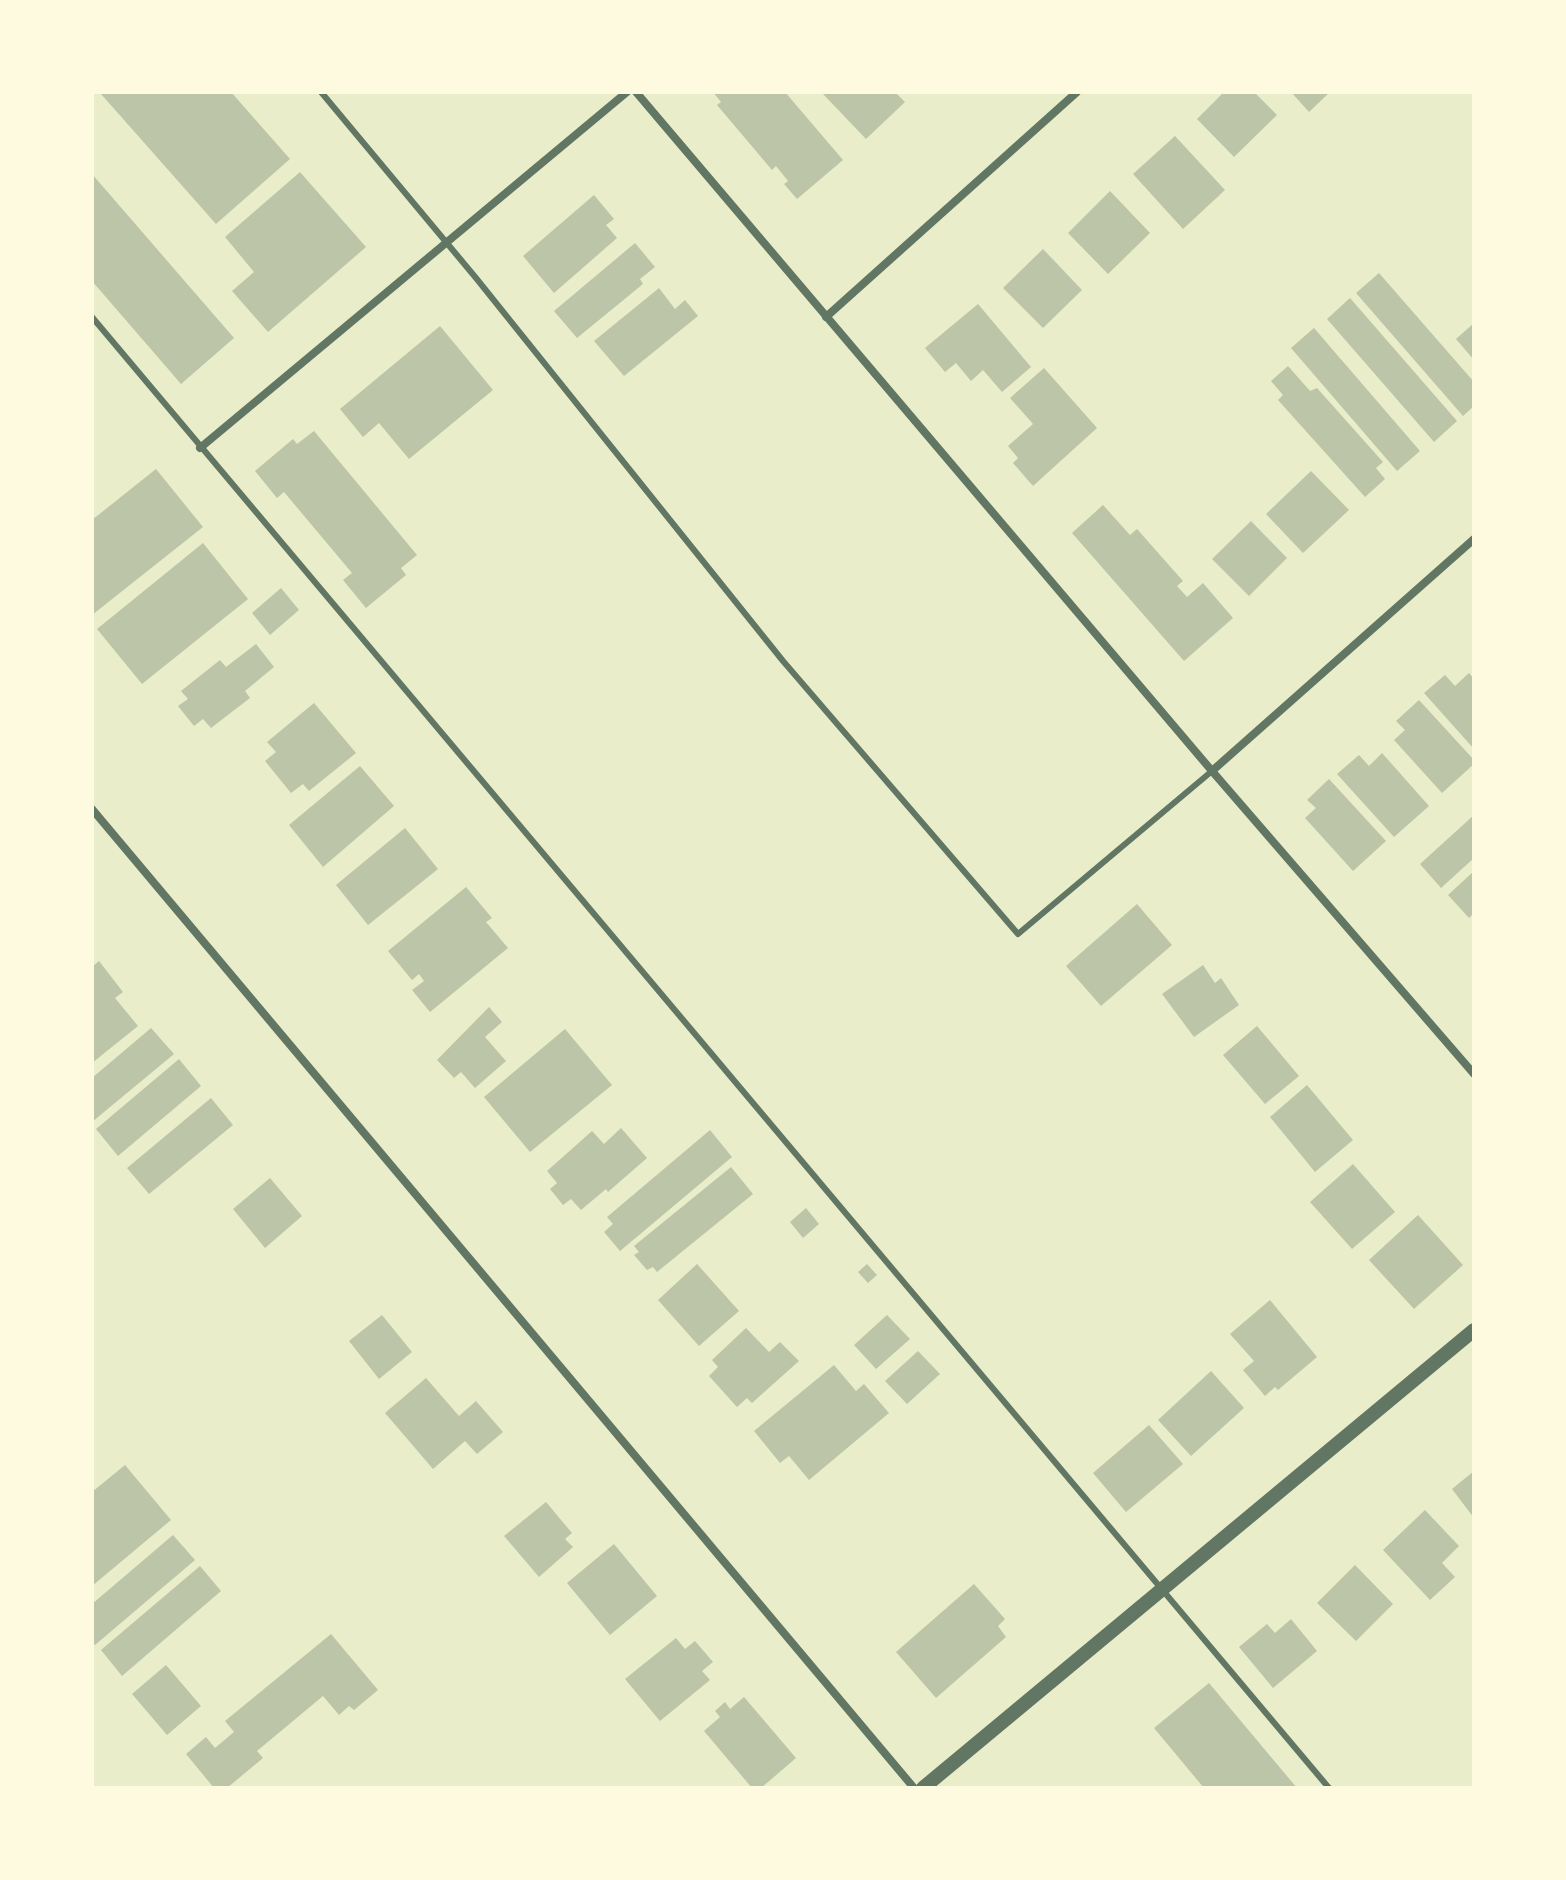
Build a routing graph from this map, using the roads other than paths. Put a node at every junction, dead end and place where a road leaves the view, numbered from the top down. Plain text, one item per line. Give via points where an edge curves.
1 (321, 92) edge
2 (627, 92) edge
3 (636, 92) edge
4 (1077, 92) edge
5 (447, 243) junction
6 (92, 317) edge
7 (826, 317) junction
8 (200, 448) junction
9 (1474, 539) edge
10 (1212, 771) junction
11 (92, 809) edge
12 (1474, 1074) edge
13 (1474, 1330) edge
14 (1162, 1590) junction
15 (914, 1788) edge
16 (923, 1788) edge
17 (1329, 1788) edge

1 - 5 lane
2 - 5 street
3 - 7 street
4 - 7 street
5 - 8 street
5 - 10 lane via 783,661 1018,934
6 - 8 lane
7 - 10 street
8 - 14 lane
9 - 10 street
10 - 12 street
11 - 15 street
13 - 14 street
14 - 16 street
14 - 17 lane

